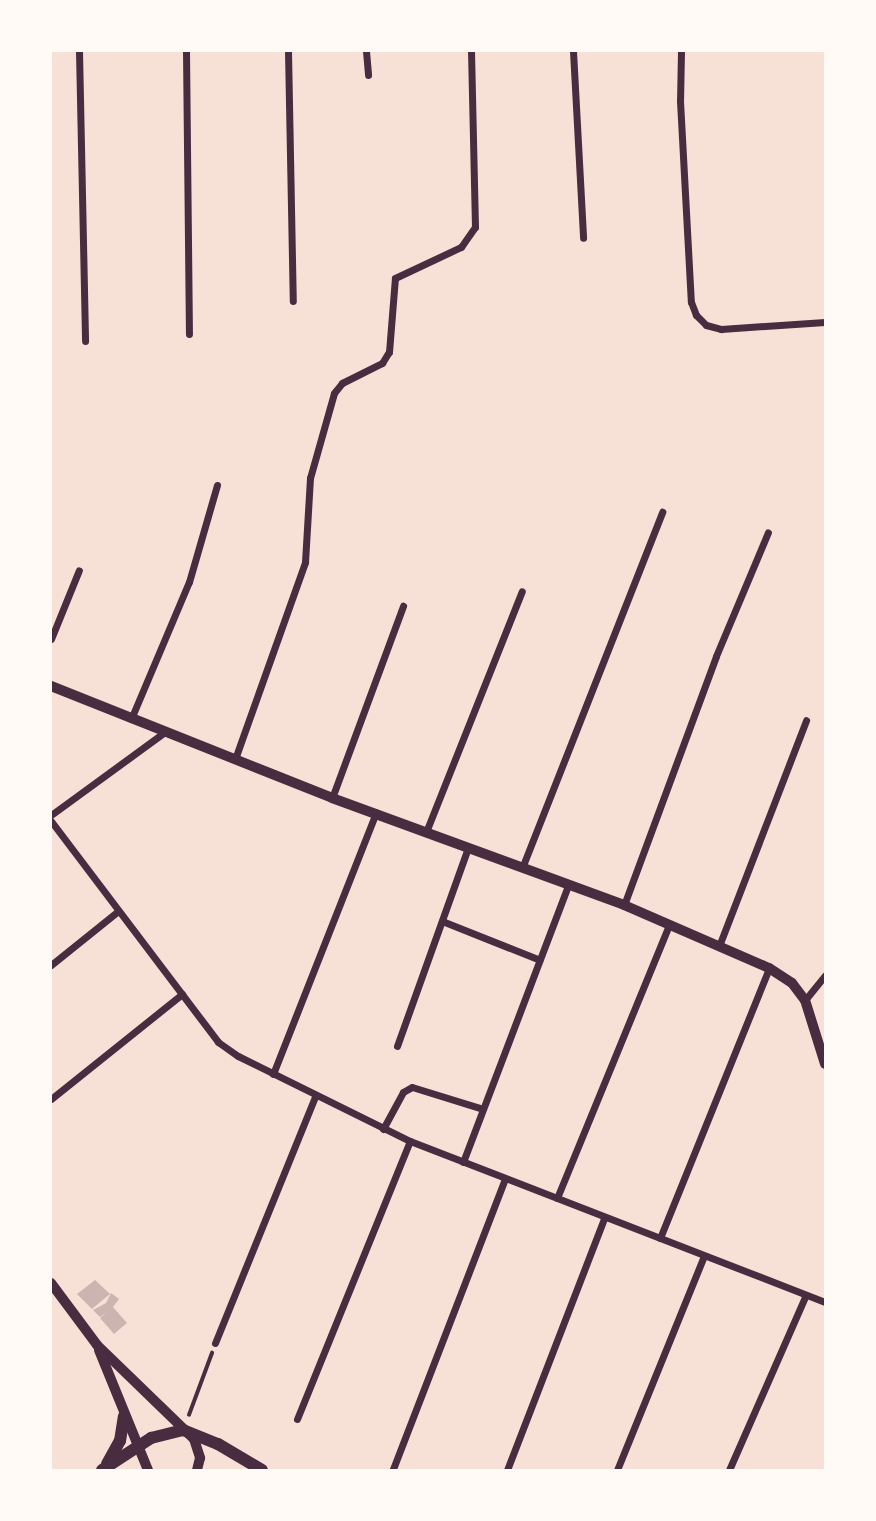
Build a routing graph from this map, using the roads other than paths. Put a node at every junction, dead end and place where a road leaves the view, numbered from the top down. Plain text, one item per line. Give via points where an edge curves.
1 (79, 51) edge
2 (186, 51) edge
3 (288, 51) edge
4 (366, 51) edge
5 (471, 51) edge
6 (573, 51) edge
7 (681, 51) edge
8 (368, 75) dead end
9 (583, 238) dead end
10 (293, 301) dead end
11 (825, 322) edge
12 (189, 334) dead end
13 (85, 341) dead end
14 (217, 485) dead end
15 (662, 512) dead end
16 (768, 532) dead end
17 (79, 570) dead end
18 (522, 591) dead end
19 (403, 606) dead end
20 (51, 639) edge
21 (51, 686) edge
22 (131, 719) junction
23 (806, 720) dead end
24 (165, 732) junction
25 (235, 760) junction
26 (332, 798) junction
27 (376, 812) junction
28 (51, 815) edge
29 (51, 821) edge
30 (59, 831) junction
31 (426, 832) junction
32 (51, 837) edge
33 (468, 848) junction
34 (522, 868) junction
35 (568, 885) junction
36 (624, 905) junction
37 (117, 912) junction
38 (442, 921) junction
39 (669, 925) junction
40 (719, 946) junction
41 (540, 960) junction
42 (51, 965) edge
43 (769, 968) junction
44 (825, 975) edge
45 (182, 994) junction
46 (805, 1000) junction
47 (397, 1046) dead end
48 (825, 1064) edge
49 (273, 1074) junction
50 (315, 1097) junction
51 (51, 1098) edge
52 (483, 1109) junction
53 (383, 1129) junction
54 (410, 1141) junction
55 (463, 1162) junction
56 (505, 1179) junction
57 (557, 1198) junction
58 (604, 1219) junction
59 (660, 1238) junction
60 (703, 1258) junction
61 (51, 1283) edge
62 (806, 1295) junction
63 (825, 1302) edge
64 (215, 1343) road end
65 (97, 1345) junction
66 (124, 1416) junction
67 (297, 1419) dead end
68 (183, 1430) junction
69 (136, 1448) junction
70 (393, 1469) edge
71 (103, 1470) edge
72 (148, 1470) edge
73 (197, 1470) edge
74 (262, 1470) edge
75 (507, 1470) edge
76 (617, 1470) edge
77 (729, 1470) edge

1 - 13 street
2 - 12 street
3 - 10 street
4 - 8 street
5 - 25 street via 475,227 461,247 395,278 388,352 371,371 342,383 322,425 310,478 305,562
6 - 9 street
7 - 11 street via 691,302 696,316 721,329
14 - 22 street via 189,582
15 - 34 street
16 - 36 street via 716,656
17 - 20 street
18 - 31 street
19 - 26 street
21 - 22 street
22 - 24 street
23 - 40 street
24 - 25 street
24 - 28 street
25 - 26 street
26 - 27 street
27 - 31 street
27 - 49 street
29 - 30 street
30 - 32 street
30 - 37 street
31 - 33 street
33 - 34 street
33 - 38 street
34 - 35 street
35 - 36 street
35 - 41 street
36 - 39 street
37 - 42 street
37 - 45 street
38 - 41 street
38 - 47 street
39 - 40 street
39 - 57 street
40 - 43 street
41 - 52 street
43 - 46 street via 792,983
43 - 59 street
44 - 46 street
45 - 49 street via 218,1042
45 - 51 street
46 - 48 street
49 - 50 street
50 - 53 street
50 - 64 street
52 - 53 street via 412,1087 402,1092
52 - 55 street
53 - 54 street
54 - 55 street
54 - 67 street
55 - 56 street
56 - 57 street
56 - 70 street
57 - 58 street
58 - 59 street
58 - 75 street
59 - 60 street
60 - 62 street
60 - 76 street
61 - 65 street
62 - 63 street
62 - 77 street
65 - 66 street
65 - 68 street
66 - 69 street
66 - 71 main road via 120,1441
68 - 69 main road via 151,1438
68 - 73 street via 199,1448
68 - 74 main road
69 - 71 main road
69 - 72 street

